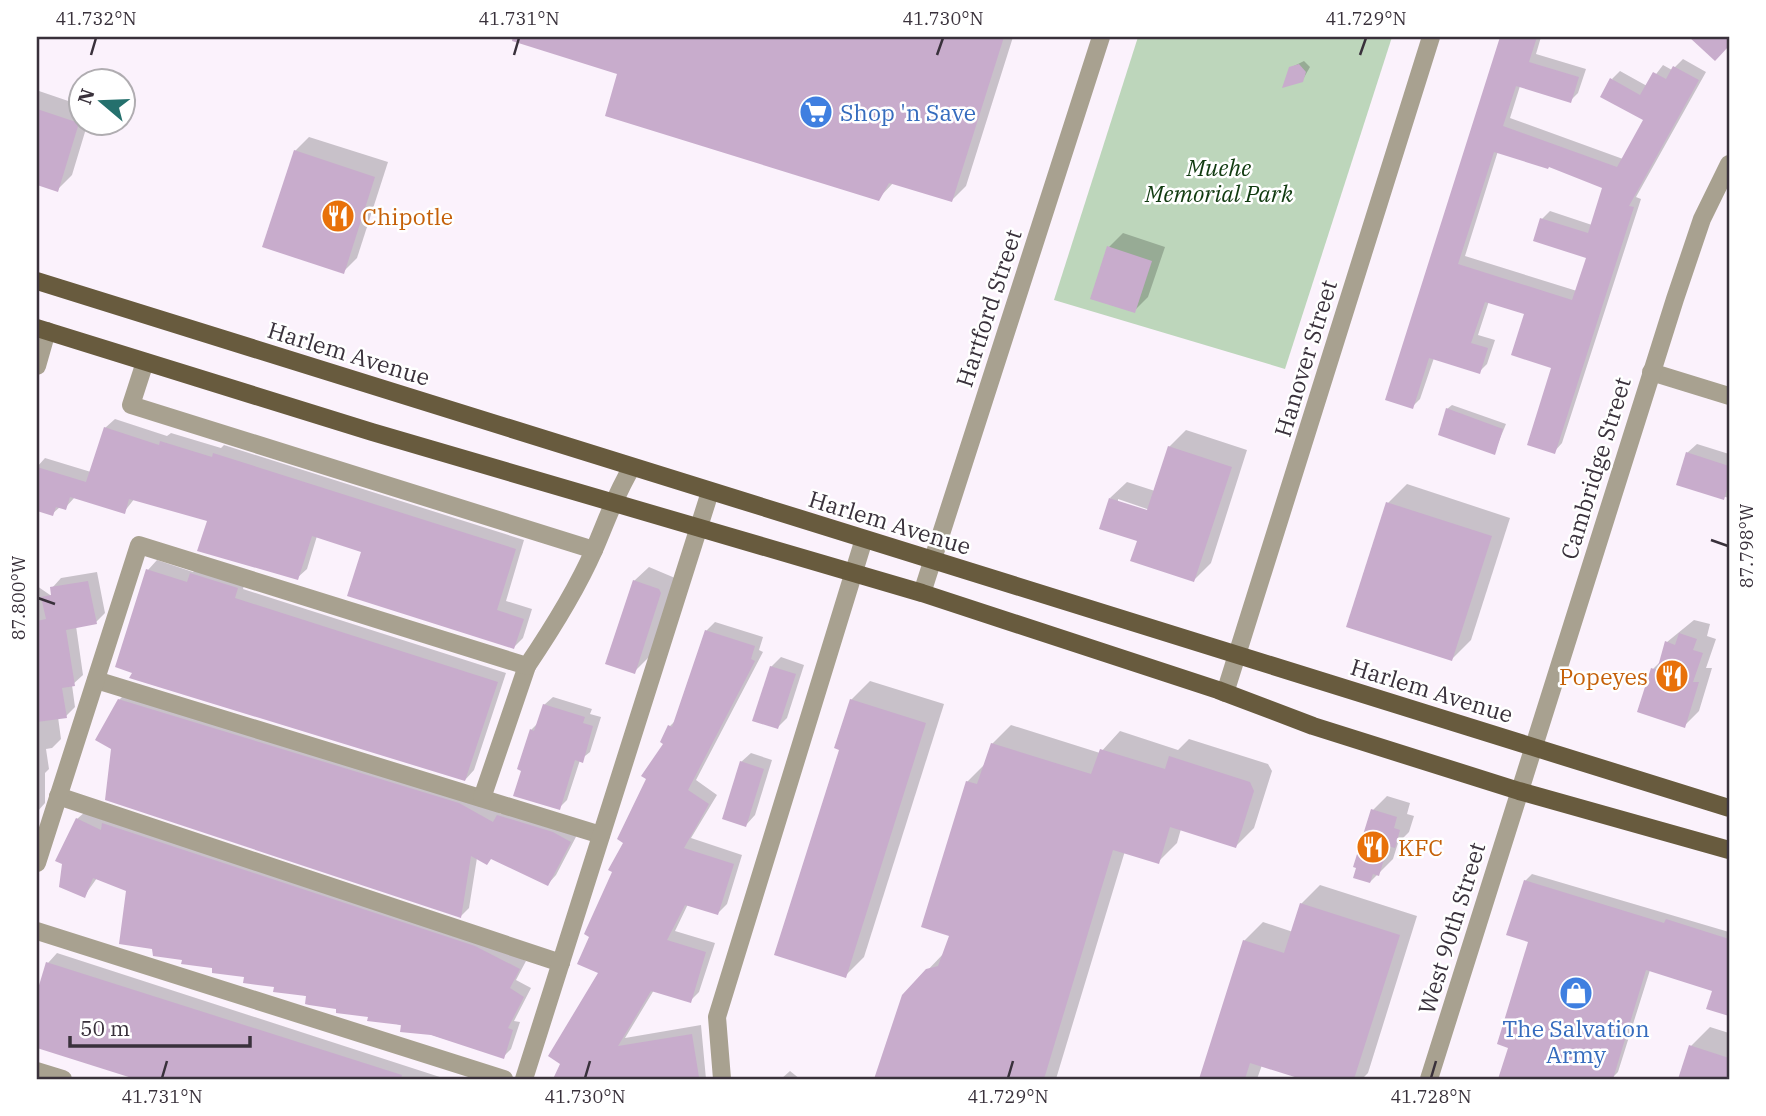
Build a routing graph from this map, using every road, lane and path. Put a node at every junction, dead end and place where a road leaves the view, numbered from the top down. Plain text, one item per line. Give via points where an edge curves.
1 (1101, 37) edge
2 (1431, 37) edge
3 (1729, 164) edge
4 (37, 281) edge
5 (42, 329) edge
6 (145, 362) junction
7 (37, 366) edge
8 (1651, 372) junction
9 (1729, 396) edge
10 (632, 467) junction
11 (710, 492) junction
12 (612, 501) junction
13 (698, 526) junction
14 (864, 539) junction
15 (594, 550) junction
16 (933, 560) junction
17 (854, 573) junction
18 (922, 593) junction
19 (1237, 655) junction
20 (527, 666) junction
21 (96, 680) junction
22 (1225, 693) junction
23 (1533, 747) junction
24 (1519, 791) junction
25 (58, 796) junction
26 (482, 799) junction
27 (1729, 808) edge
28 (601, 835) junction
29 (1729, 850) edge
30 (37, 863) edge
31 (37, 931) edge
32 (561, 963) junction
33 (37, 1071) edge
34 (63, 1079) edge
35 (503, 1079) edge
36 (524, 1079) edge
37 (722, 1079) edge
38 (1429, 1079) edge

1 - 16 street, Hartford Street
2 - 19 street, Hanover Street
3 - 8 street, Cambridge Street via 1702,219
4 - 10 main road, Harlem Avenue
5 - 6 main road
5 - 7 street
6 - 12 main road
6 - 15 street via 131,405
8 - 9 street
8 - 23 street, Cambridge Street
10 - 11 main road, Harlem Avenue
10 - 12 street
11 - 13 street
11 - 14 main road, Harlem Avenue
12 - 13 main road
12 - 15 street
13 - 17 main road
13 - 28 street
14 - 16 main road, Harlem Avenue
14 - 17 street
15 - 20 street via 560,617
16 - 18 street, Hartford Street
16 - 19 main road, Harlem Avenue
17 - 18 main road
17 - 37 street via 717,1017
18 - 22 main road
19 - 22 street, Hanover Street
19 - 23 main road, Harlem Avenue
20 - 21 street via 139,545
20 - 26 street
21 - 25 street
21 - 26 street
22 - 24 main road
23 - 24 street, Cambridge Street
23 - 27 main road, Harlem Avenue
24 - 29 main road
24 - 38 street, West 90th Street
25 - 30 street
25 - 32 street
26 - 28 street
28 - 32 street
31 - 35 street
32 - 36 street
33 - 34 street

